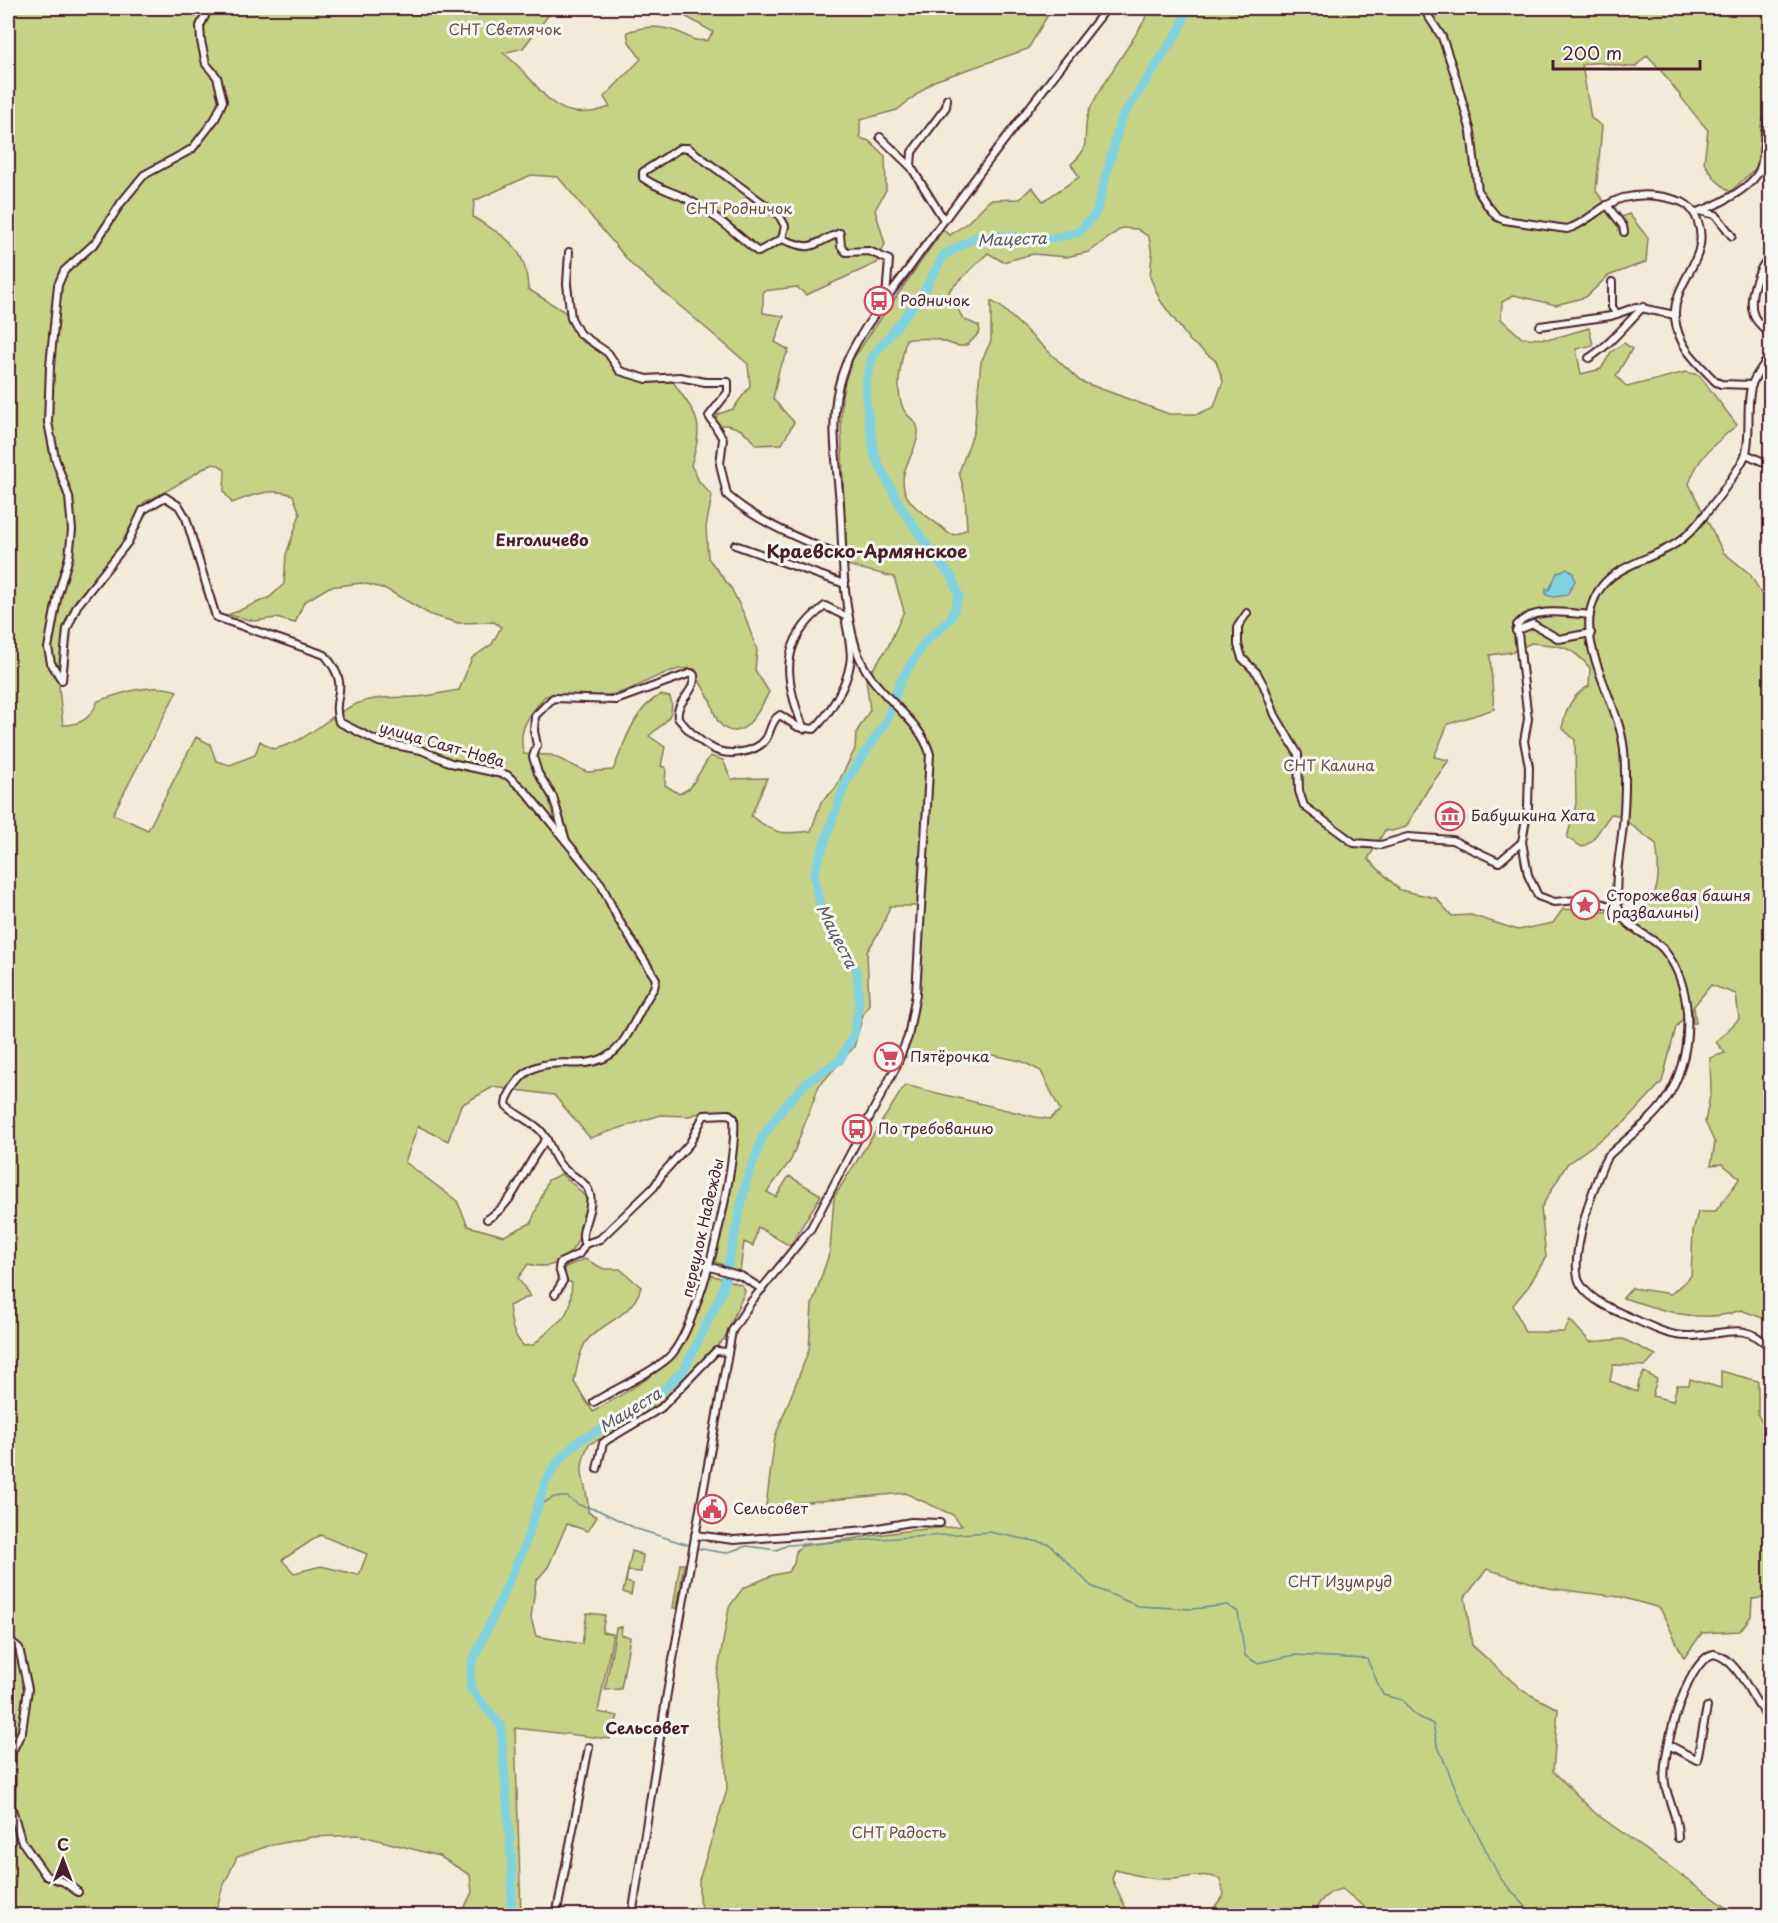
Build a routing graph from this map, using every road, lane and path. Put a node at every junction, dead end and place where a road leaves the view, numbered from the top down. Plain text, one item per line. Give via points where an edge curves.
1 (209, 8) edge
2 (1107, 8) edge
3 (1423, 8) edge
4 (947, 99) dead end
5 (1770, 118) edge
6 (880, 137) dead end
7 (911, 167) junction
8 (1607, 205) junction
9 (1697, 212) junction
10 (944, 220) junction
11 (1624, 232) dead end
12 (1732, 236) dead end
13 (782, 239) junction
14 (569, 252) dead end
15 (1770, 257) edge
16 (1612, 282) dead end
17 (886, 298) junction
18 (1604, 306) dead end
19 (1612, 307) junction
20 (1643, 307) junction
21 (1617, 315) junction
22 (1675, 315) junction
23 (1539, 326) dead end
24 (1770, 334) edge
25 (1770, 355) edge
26 (1589, 358) dead end
27 (1752, 385) junction
28 (1746, 454) junction
29 (1770, 465) edge
30 (735, 545) dead end
31 (843, 557) junction
32 (845, 584) junction
33 (1247, 613) dead end
34 (1590, 615) junction
35 (847, 618) junction
36 (1516, 631) junction
37 (1591, 633) junction
38 (804, 729) junction
39 (566, 841) junction
40 (1522, 842) junction
41 (1514, 852) junction
42 (1523, 853) junction
43 (1619, 909) junction
44 (547, 1139) junction
45 (487, 1219) dead end
46 (585, 1244) junction
47 (707, 1266) junction
48 (762, 1289) junction
49 (555, 1294) dead end
50 (1770, 1348) edge
51 (727, 1352) junction
52 (594, 1402) dead end
53 (597, 1469) dead end
54 (940, 1523) dead end
55 (694, 1537) junction
56 (8, 1639) edge
57 (1707, 1707) dead end
58 (1770, 1720) edge
59 (1669, 1745) junction
60 (589, 1747) dead end
61 (10, 1756) edge
62 (1678, 1838) dead end
63 (78, 1892) dead end
64 (556, 1916) edge
65 (632, 1916) edge

1 - 39 street, улица Саят-Нова via 200,27 206,64 217,77 223,101 215,119 192,149 144,176 96,242 64,271 58,285 48,423 54,458 69,497 72,530 48,648 51,663 62,680 67,629 76,606 128,542 143,510 165,497 179,506 186,518 216,617 325,655 341,684 339,722 379,742 415,748 451,763 507,775
2 - 10 street
3 - 8 street via 1442,37 1463,101 1478,191 1497,217 1568,229
4 - 7 street via 946,107 912,152
5 - 9 street via 1756,175 1733,195
6 - 7 street
7 - 10 street
8 - 9 street via 1624,198 1660,195 1689,205
8 - 11 street
9 - 12 street via 1716,215
9 - 22 street via 1702,243 1683,285
10 - 17 street
13 - 13 street via 785,226 778,215 688,148 680,148 644,172 643,178 703,209 760,252
13 - 17 street via 808,247 840,233 846,252 861,250 887,257
14 - 31 street via 567,303 579,333 608,353 620,371 628,375 728,382 728,392 710,416 723,439 720,464 727,495 797,537
15 - 24 street via 1761,266 1754,291 1754,316
16 - 19 street
17 - 31 street via 846,362 837,393
18 - 19 street
19 - 21 street
20 - 21 street
20 - 22 street
20 - 26 street via 1614,339
21 - 23 street
22 - 27 street via 1687,353 1716,382
25 - 27 street
27 - 28 street
28 - 29 street
28 - 34 street via 1691,531 1673,546 1618,570 1599,592
30 - 32 street
31 - 32 street
32 - 35 street
33 - 41 street via 1238,626 1238,645 1242,658 1264,686 1279,724 1298,754 1299,791 1304,806 1354,843 1381,845 1408,837 1452,840 1499,862
34 - 36 street via 1536,614 1519,621
34 - 37 street
35 - 38 street via 851,662 846,676 820,724
35 - 38 street via 825,606 794,638 789,686
35 - 48 street via 865,672 926,743 930,762 916,994 908,1037 895,1069 812,1228
36 - 37 street via 1533,624 1559,639
36 - 40 street via 1528,719 1524,741 1529,767 1528,807
37 - 43 street via 1601,680 1624,750
38 - 39 street via 780,715 774,718 766,738 752,750 718,751 709,747 678,718 679,707 694,681 694,675 687,672 616,700 553,698 535,716 537,745 533,757 553,797
39 - 44 street, улица Саят-Нова via 601,884 656,979 615,1051 594,1062 550,1063 531,1069 509,1096 506,1105
40 - 41 street
40 - 42 street
41 - 42 street
42 - 43 street via 1538,896 1554,902 1589,899
43 - 50 street via 1669,958 1684,1000 1686,1047 1679,1074 1664,1103 1607,1157 1601,1168 1577,1260 1579,1281 1595,1299 1612,1309 1670,1334 1690,1336 1740,1330 1752,1333
44 - 45 street via 535,1152 508,1201
44 - 46 street, улица Саят-Нова via 560,1165 585,1183 591,1195 582,1237
46 - 47 street, переулок Надежды via 600,1239 654,1187 690,1143 704,1115 729,1114 734,1118 735,1144
46 - 49 street via 579,1254 560,1263 562,1281
47 - 48 street via 741,1276
47 - 52 street, переулок Надежды via 698,1304 670,1356
48 - 51 street via 732,1331
51 - 53 street via 716,1350 661,1408 603,1443
51 - 55 street
54 - 55 street via 911,1522 867,1530 734,1540
55 - 65 street
56 - 61 street via 19,1648 28,1689 22,1731
57 - 59 street via 1697,1760
58 - 59 street via 1742,1676 1720,1655 1709,1655 1694,1671
59 - 62 street via 1665,1784 1678,1820
60 - 64 street
61 - 63 street via 10,1805 21,1840 46,1876

